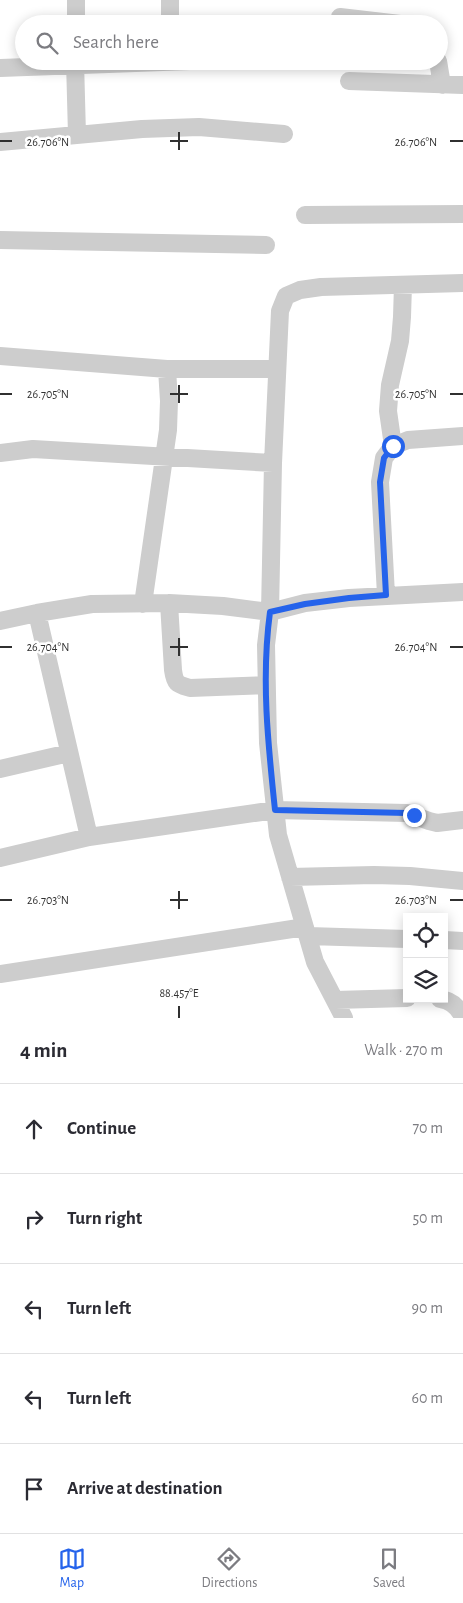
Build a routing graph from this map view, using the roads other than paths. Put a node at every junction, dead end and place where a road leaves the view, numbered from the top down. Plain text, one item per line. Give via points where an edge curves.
1 (76, 0) edge
2 (170, 0) edge
3 (76, 15) edge
4 (170, 15) edge
5 (15, 67) edge
6 (0, 68) edge
7 (75, 70) edge
8 (440, 70) edge
9 (349, 81) dead end
10 (442, 84) junction
11 (463, 85) edge
12 (284, 134) dead end
13 (77, 135) junction
14 (0, 142) edge
15 (305, 214) dead end
16 (463, 214) edge
17 (0, 240) edge
18 (266, 245) dead end
19 (463, 284) edge
20 (403, 285) junction
21 (0, 356) edge
22 (167, 368) junction
23 (277, 368) junction
24 (463, 436) edge
25 (393, 446) junction
26 (0, 453) edge
27 (165, 458) junction
28 (274, 463) junction
29 (463, 592) edge
30 (386, 595) junction
31 (169, 603) junction
32 (143, 604) junction
33 (37, 612) junction
34 (270, 612) junction
35 (0, 621) edge
36 (266, 685) junction
37 (69, 753) junction
38 (0, 769) edge
39 (275, 810) junction
40 (463, 820) edge
41 (89, 837) junction
42 (0, 858) edge
43 (290, 876) junction
44 (463, 881) edge
45 (306, 931) junction
46 (403, 939) edge
47 (448, 940) edge
48 (463, 941) edge
49 (0, 974) edge
50 (403, 998) edge
51 (335, 1000) junction
52 (448, 1000) edge
53 (463, 1017) edge
54 (344, 1018) edge

1 - 3 street
2 - 4 street
5 - 6 street
7 - 13 street
8 - 10 street
9 - 10 street
10 - 11 street
12 - 13 street via 200,127
13 - 14 street
15 - 16 street
17 - 18 street
19 - 20 street
20 - 23 street via 321,287 286,296 280,311
20 - 25 street via 400,341 388,411
21 - 22 street
22 - 23 street
22 - 27 street via 169,401
23 - 28 street
24 - 25 street via 408,440
25 - 30 street via 384,458 380,482
26 - 27 street via 32,449
27 - 28 street
27 - 32 street
28 - 34 street
29 - 30 street
30 - 34 street via 305,604
31 - 32 street
31 - 34 street
31 - 36 street via 173,670 178,685 190,688
32 - 33 street via 92,604
33 - 35 street
33 - 37 street
34 - 36 street
36 - 39 street
37 - 38 street
37 - 41 street
39 - 40 street via 407,813 437,823
39 - 41 street
39 - 43 street via 278,835
41 - 42 street
43 - 44 street via 374,874
43 - 45 street
45 - 46 street
45 - 49 street
45 - 51 street via 315,962
47 - 48 street
50 - 51 street
51 - 54 street
52 - 53 street

